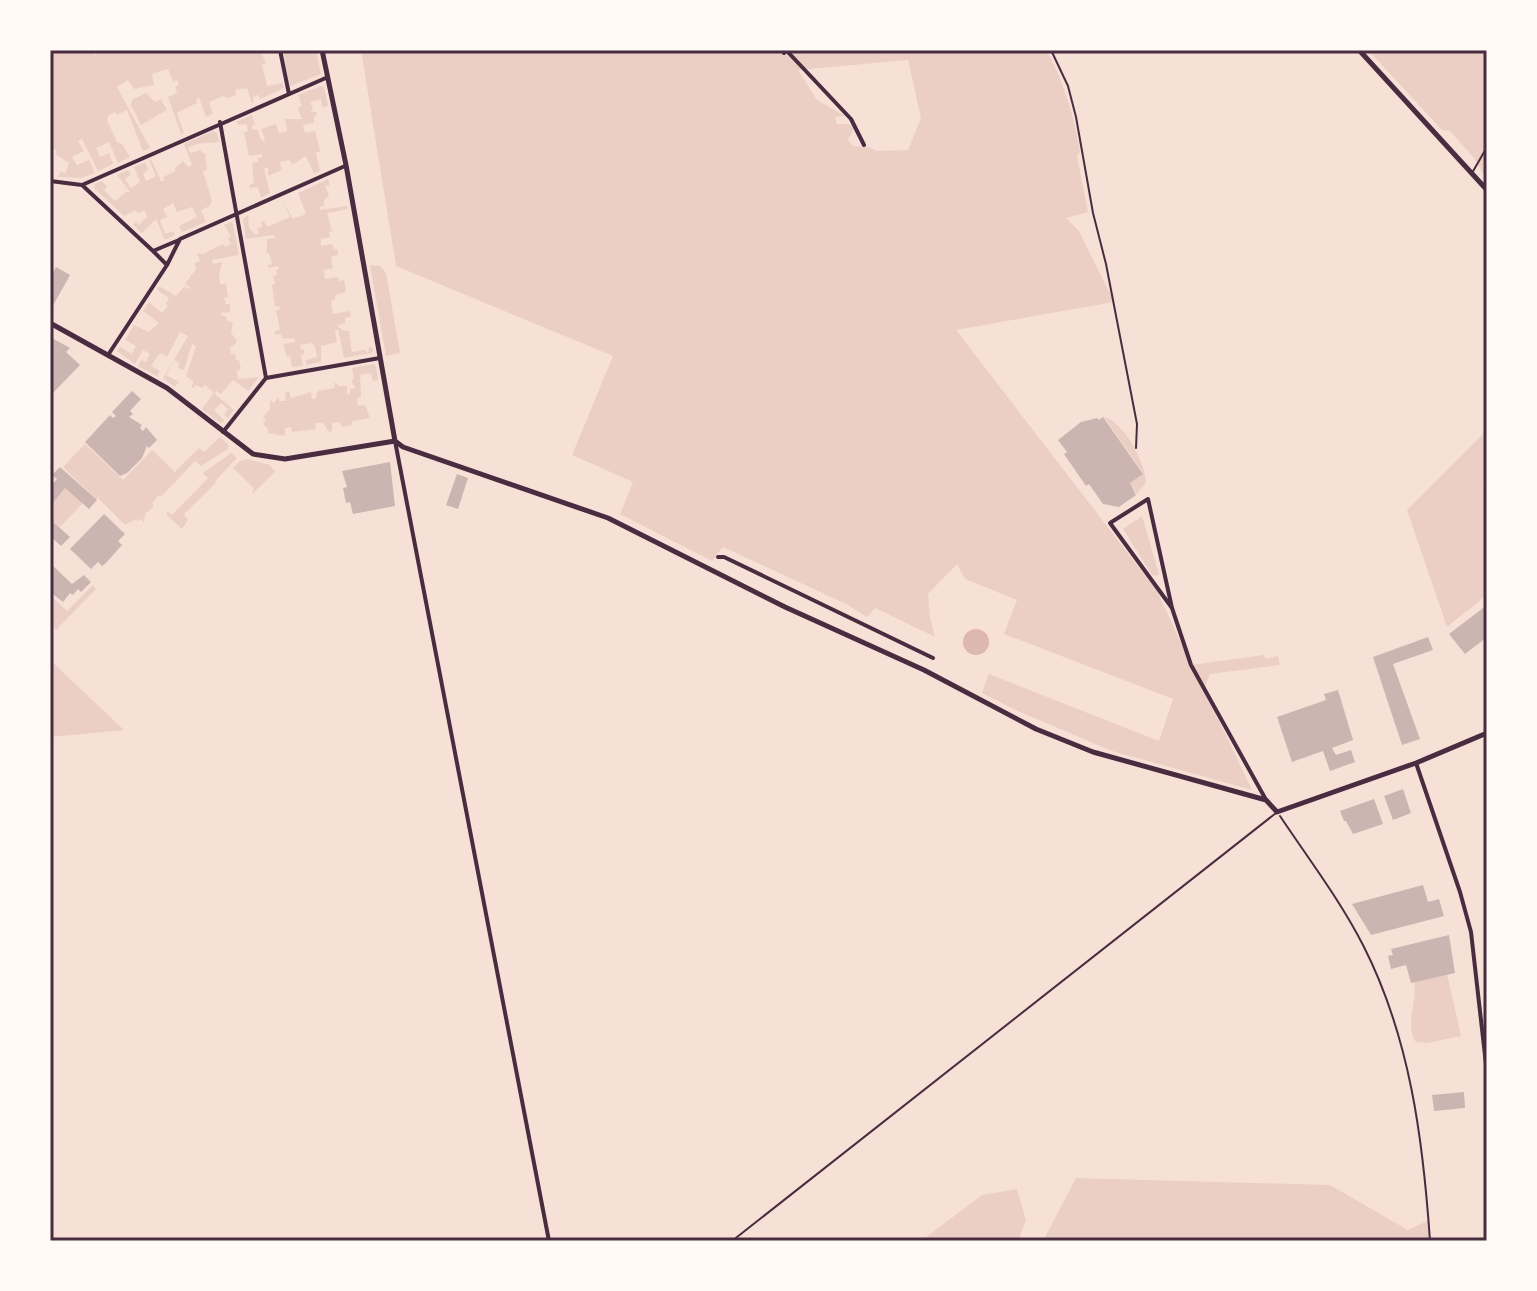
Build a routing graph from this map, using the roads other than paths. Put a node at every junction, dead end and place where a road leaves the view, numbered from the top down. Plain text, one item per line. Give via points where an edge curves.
1 (280, 50) edge
2 (322, 50) edge
3 (1359, 50) edge
4 (784, 51) edge
5 (328, 77) junction
6 (289, 94) junction
7 (220, 122) junction
8 (864, 145) dead end
9 (1487, 147) edge
10 (346, 165) junction
11 (1472, 174) junction
12 (50, 181) edge
13 (82, 185) junction
14 (1487, 190) edge
15 (237, 214) junction
16 (180, 239) junction
17 (153, 251) junction
18 (167, 265) junction
19 (50, 323) edge
20 (108, 355) junction
21 (380, 358) junction
22 (266, 378) junction
23 (223, 432) junction
24 (395, 441) junction
25 (718, 557) dead end
26 (1172, 608) junction
27 (933, 658) dead end
28 (1487, 733) edge
29 (1416, 763) junction
30 (1266, 800) junction
31 (1277, 812) junction
32 (1487, 1073) edge
33 (549, 1241) edge
34 (732, 1241) edge

1 - 6 street
2 - 5 street
3 - 11 street
4 - 8 street via 851,119
5 - 6 street
5 - 10 street
6 - 7 street
7 - 13 street
7 - 15 street
9 - 11 lane
10 - 15 street
10 - 21 street
11 - 14 street
12 - 13 street
13 - 17 street
15 - 16 street
15 - 22 street
16 - 17 street
16 - 18 street
17 - 18 street
18 - 20 street
19 - 20 street
20 - 23 street via 167,388
21 - 22 street
21 - 24 street
22 - 23 street
23 - 24 street via 247,451 282,459
24 - 30 street via 608,518 1036,729 1093,752
24 - 33 street
25 - 27 street
26 - 26 street via 1151,515 1148,499 1110,523
26 - 30 street via 1191,665
28 - 29 street
29 - 31 street
29 - 32 street via 1471,932
30 - 31 street
31 - 34 lane

